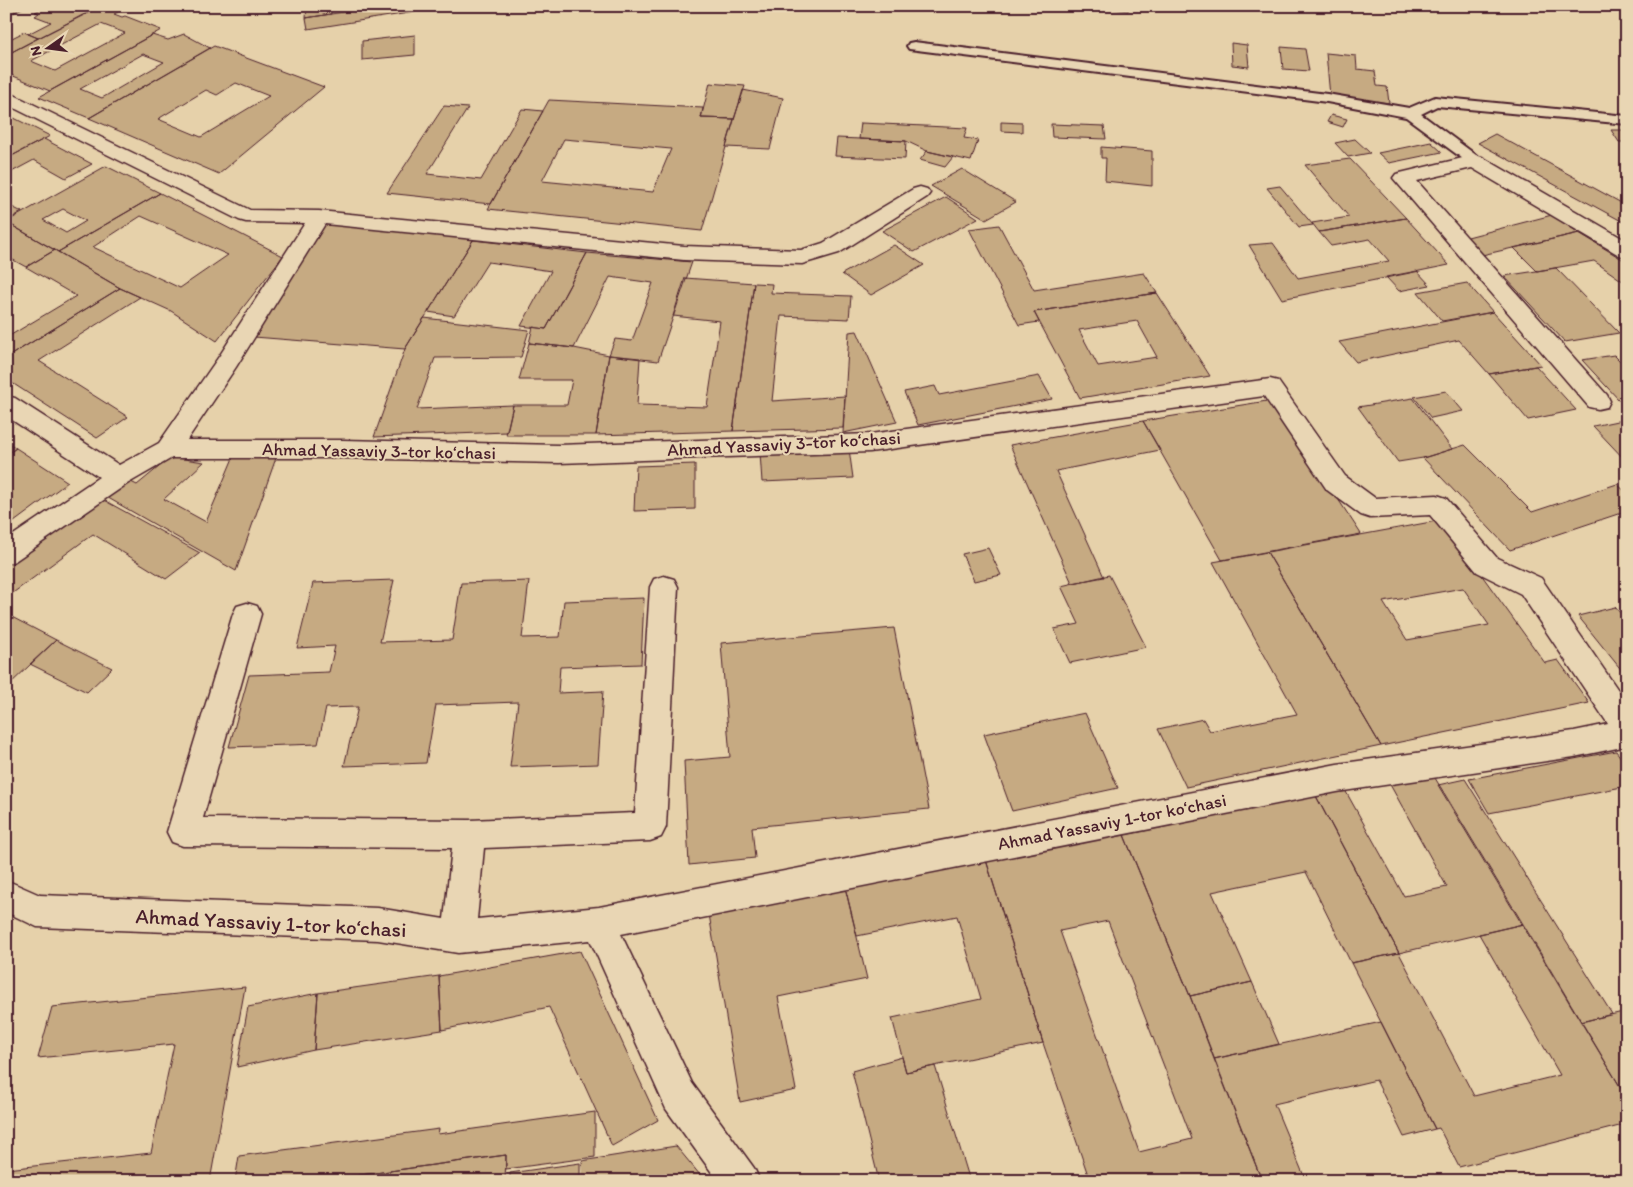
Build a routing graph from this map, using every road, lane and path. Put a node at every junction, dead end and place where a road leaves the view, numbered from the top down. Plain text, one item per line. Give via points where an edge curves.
1 (914, 46) dead end
2 (6, 97) edge
3 (1411, 113) junction
4 (1627, 120) edge
5 (1475, 161) junction
6 (920, 193) dead end
7 (319, 217) junction
8 (1627, 250) edge
9 (1598, 401) dead end
10 (6, 404) edge
11 (168, 448) junction
12 (118, 477) junction
13 (6, 554) edge
14 (664, 586) dead end
15 (247, 614) dead end
16 (1627, 728) edge
17 (1627, 733) edge
18 (470, 834) junction
19 (6, 895) edge
20 (599, 923) junction
21 (458, 937) junction
22 (741, 1181) edge

1 - 3 lane via 1327,98
2 - 7 street via 246,216
3 - 4 lane via 1435,101
3 - 5 lane
5 - 8 street
5 - 9 street via 1404,178
6 - 7 street via 831,248 802,257 684,253
7 - 11 street via 228,361
10 - 12 street
11 - 12 street
11 - 16 street, Ahmad Yassaviy 3-tor koʻchasi via 559,454 870,443 1270,387 1336,484 1370,508 1437,505 1487,565 1531,586
12 - 13 street
14 - 18 street via 650,827
15 - 18 street via 183,832
17 - 20 street, Ahmad Yassaviy 1-tor koʻchasi via 1574,744 1337,778
18 - 21 street
19 - 21 street, Ahmad Yassaviy 1-tor koʻchasi via 37,911 378,924
20 - 21 street, Ahmad Yassaviy 1-tor koʻchasi
20 - 22 street via 679,1096

